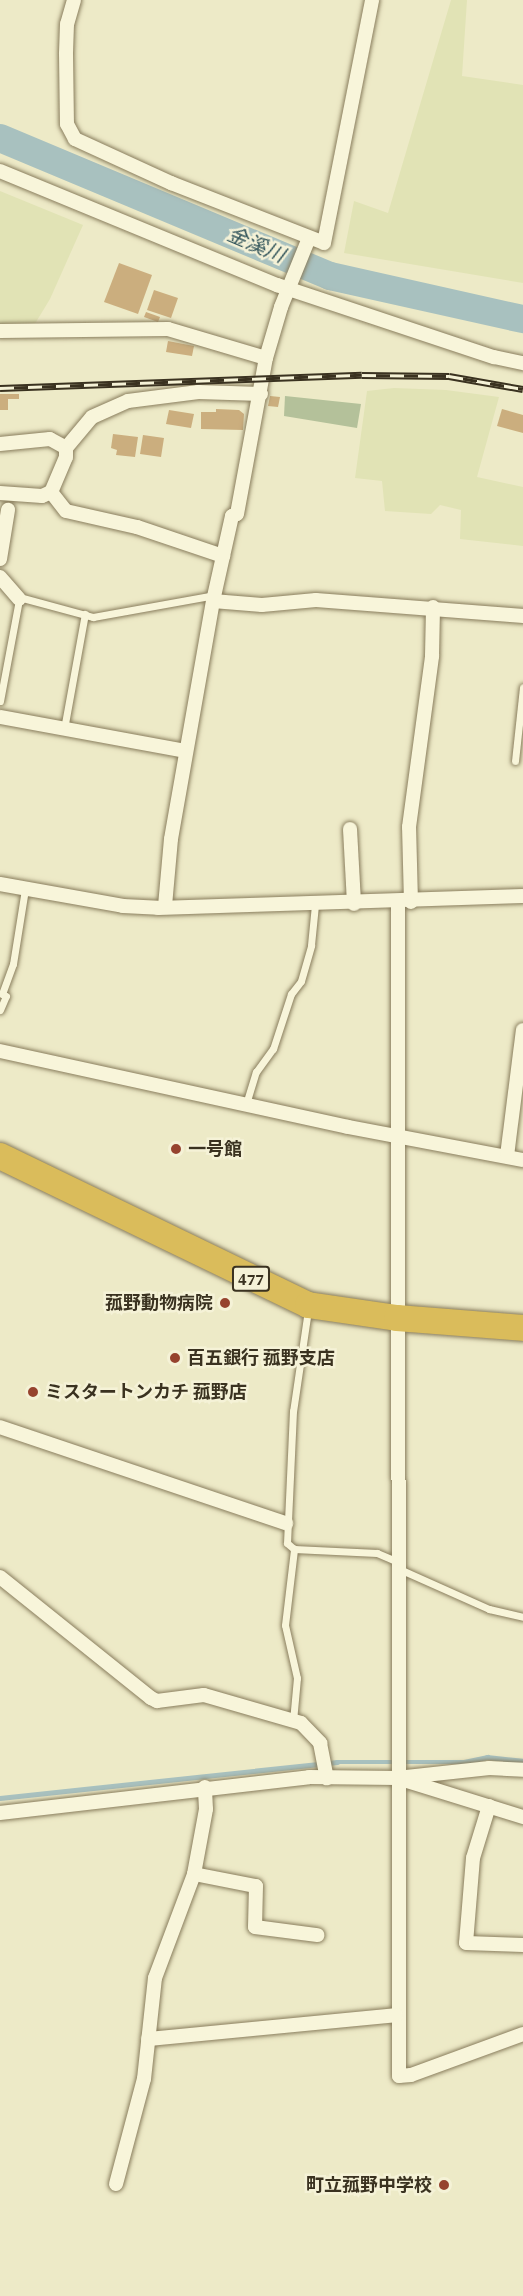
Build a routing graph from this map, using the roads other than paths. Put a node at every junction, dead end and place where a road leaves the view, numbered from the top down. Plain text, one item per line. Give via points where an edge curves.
1 (74, 0) edge
2 (372, 0) edge
3 (0, 171) edge
4 (307, 242) junction
5 (289, 285) junction
6 (0, 332) edge
7 (266, 358) junction
8 (523, 363) edge
9 (261, 394) junction
10 (0, 444) edge
11 (66, 448) junction
12 (51, 492) junction
13 (0, 493) edge
14 (8, 510) dead end
15 (223, 556) junction
16 (0, 559) edge
17 (0, 577) edge
18 (17, 597) junction
19 (214, 598) junction
20 (433, 607) junction
21 (86, 614) junction
22 (523, 616) edge
23 (523, 687) edge
24 (0, 701) edge
25 (0, 717) edge
26 (64, 729) junction
27 (185, 751) junction
28 (515, 761) dead end
29 (350, 829) dead end
30 (0, 884) edge
31 (25, 889) junction
32 (523, 896) edge
33 (404, 902) junction
34 (354, 904) junction
35 (315, 905) junction
36 (165, 906) junction
37 (0, 1010) edge
38 (523, 1030) edge
39 (0, 1051) edge
40 (246, 1104) junction
41 (397, 1135) junction
42 (0, 1156) edge
43 (507, 1156) junction
44 (523, 1160) edge
45 (308, 1305) junction
46 (397, 1318) junction
47 (523, 1328) edge
48 (0, 1427) edge
49 (286, 1523) junction
50 (294, 1549) junction
51 (396, 1564) junction
52 (0, 1577) edge
53 (523, 1617) edge
54 (293, 1720) junction
55 (523, 1770) edge
56 (327, 1775) junction
57 (397, 1775) junction
58 (205, 1787) junction
59 (489, 1806) junction
60 (0, 1813) edge
61 (523, 1817) edge
62 (194, 1875) junction
63 (317, 1935) dead end
64 (523, 1945) edge
65 (396, 2015) junction
66 (523, 2034) edge
67 (148, 2039) junction
68 (116, 2184) dead end

1 - 4 street via 67,24 66,54 67,124 75,139
2 - 4 street via 324,243
3 - 5 street
4 - 5 street
5 - 7 street
5 - 8 street via 494,357
6 - 7 street via 168,329
7 - 9 street
9 - 11 street via 198,392 128,400 92,417
9 - 15 street via 237,514 232,516
10 - 11 street via 50,439
11 - 12 street via 58,481
12 - 13 street via 42,496
12 - 15 street via 66,511 137,527
14 - 16 street
15 - 19 street
17 - 18 street
18 - 21 lane
18 - 24 lane
19 - 20 street via 261,606 316,600 389,608
19 - 21 lane via 147,606 134,612
19 - 27 street
20 - 22 street
20 - 33 street via 432,656 409,828
21 - 26 lane
23 - 28 lane
25 - 26 street
26 - 27 street
27 - 36 street
29 - 34 street
30 - 31 street
31 - 36 street via 123,906
31 - 37 lane via 13,964
32 - 33 street
33 - 34 street
33 - 41 street
34 - 35 street
35 - 36 street
35 - 40 lane via 311,945 301,981 291,994 273,1049 256,1072
38 - 43 street
39 - 40 street
40 - 41 street
41 - 43 street
41 - 46 street
42 - 45 highway, 477
43 - 44 street
45 - 46 highway, 477
45 - 49 lane via 296,1388
46 - 47 highway, 477
46 - 51 street
48 - 49 street
49 - 50 lane via 287,1544
50 - 51 lane via 377,1553
50 - 54 lane via 285,1625 297,1678
51 - 53 lane via 489,1609
51 - 57 street
52 - 54 street via 150,1698 157,1701 204,1695
54 - 56 street via 315,1734 324,1754
55 - 57 street via 489,1768
56 - 57 street
56 - 58 street
57 - 59 street
57 - 65 street
58 - 60 street
58 - 62 street via 206,1809
59 - 61 street
59 - 64 street via 473,1858 466,1943
62 - 63 street via 256,1886 255,1927
62 - 67 street via 155,1978
65 - 66 street via 399,2076
65 - 67 street
67 - 68 street via 144,2079

